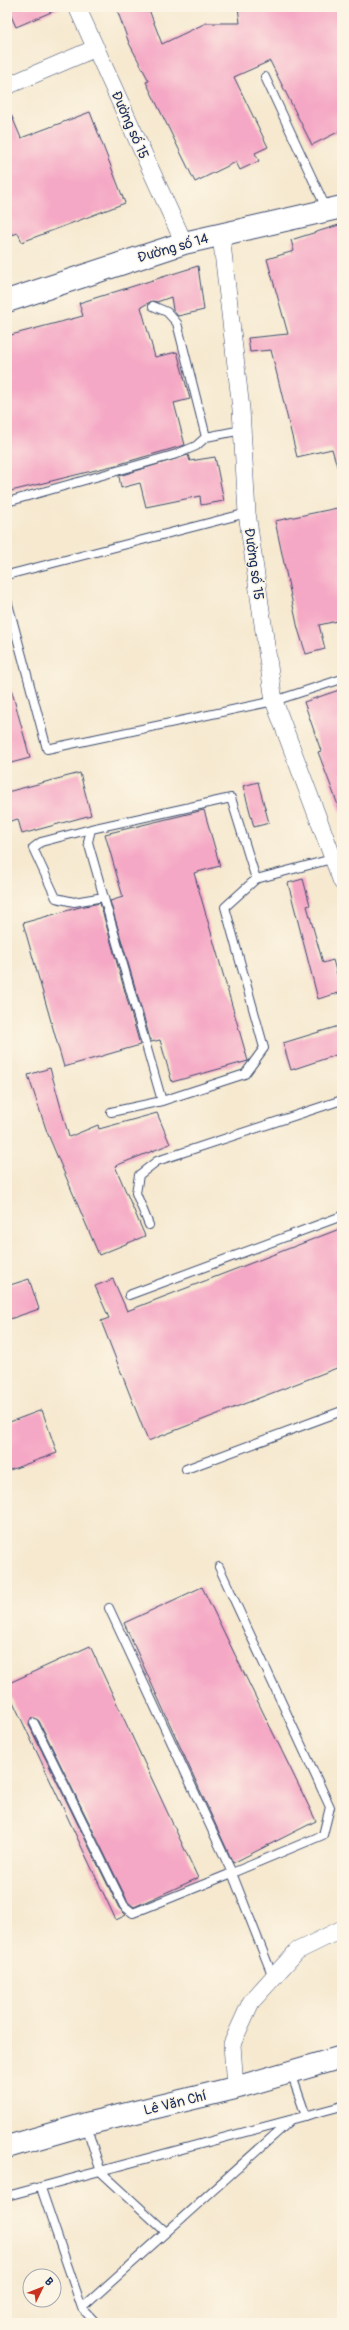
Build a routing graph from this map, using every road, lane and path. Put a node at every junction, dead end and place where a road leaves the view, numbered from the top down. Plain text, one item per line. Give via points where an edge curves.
1 (77, 7) edge
2 (96, 48) junction
3 (265, 77) dead end
4 (7, 86) edge
5 (335, 209) edge
6 (221, 235) junction
7 (184, 243) junction
8 (7, 302) edge
9 (153, 306) dead end
10 (242, 430) junction
11 (206, 437) junction
12 (7, 502) edge
13 (247, 513) junction
14 (7, 575) edge
15 (7, 600) edge
16 (342, 679) edge
17 (274, 701) junction
18 (91, 828) junction
19 (332, 859) junction
20 (256, 880) junction
21 (342, 882) edge
22 (104, 897) junction
23 (342, 1100) edge
24 (162, 1101) junction
25 (111, 1112) dead end
26 (342, 1216) edge
27 (149, 1225) dead end
28 (129, 1295) dead end
29 (342, 1411) edge
30 (186, 1469) dead end
31 (219, 1567) dead end
32 (109, 1608) dead end
33 (34, 1722) dead end
34 (232, 1873) junction
35 (342, 1929) edge
36 (273, 1977) junction
37 (342, 2057) edge
38 (290, 2072) junction
39 (235, 2088) junction
40 (342, 2106) edge
41 (306, 2116) junction
42 (291, 2120) junction
43 (86, 2124) junction
44 (7, 2147) edge
45 (101, 2172) junction
46 (41, 2188) junction
47 (7, 2196) edge
48 (166, 2232) junction
49 (82, 2308) junction
50 (96, 2323) edge

1 - 2 street, Đường số 15
2 - 4 street
2 - 7 street, Đường số 15
3 - 5 lane
5 - 6 main road, Đường số 14
6 - 7 main road, Đường số 14
6 - 10 street, Đường số 15
7 - 8 main road, Đường số 14
9 - 11 lane via 167,312 177,323
10 - 11 lane
10 - 13 street, Đường số 15
11 - 12 lane via 196,446 177,454
13 - 14 lane
13 - 17 street, Đường số 15
15 - 17 lane via 46,749
16 - 17 lane
17 - 19 street, Đường số 15
18 - 20 lane via 231,798
18 - 22 lane via 88,842
18 - 22 lane via 41,842 33,848 56,898 74,902
19 - 20 lane
19 - 21 street, Đường số 15
20 - 24 lane via 225,907 264,1048 244,1074
22 - 24 lane
23 - 27 lane via 157,1161 139,1175 136,1193
24 - 25 lane
26 - 28 lane
29 - 30 lane
31 - 34 lane via 330,1807 323,1834
32 - 34 lane
33 - 34 lane via 124,1906 133,1913
34 - 36 lane
35 - 36 street via 297,1951
36 - 39 street via 251,2002 232,2044
37 - 38 main road, Lê Văn Chí
38 - 39 main road, Lê Văn Chí
38 - 41 lane
39 - 43 main road, Lê Văn Chí
40 - 41 lane
41 - 42 lane
42 - 45 lane
42 - 48 lane
43 - 44 main road, Lê Văn Chí
43 - 45 lane
45 - 46 lane
45 - 48 lane
46 - 47 lane
46 - 49 lane
48 - 49 lane
49 - 50 lane

